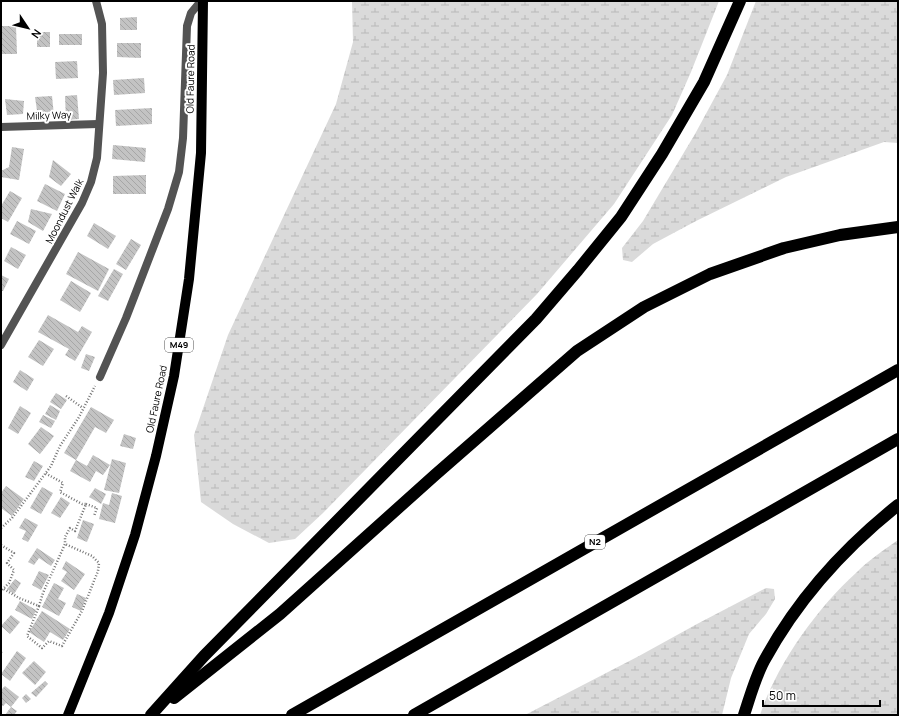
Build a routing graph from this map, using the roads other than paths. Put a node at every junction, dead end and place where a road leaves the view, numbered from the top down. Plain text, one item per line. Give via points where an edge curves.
1 (96, 1) edge
2 (202, 1) edge
3 (740, 1) edge
4 (98, 124) junction
5 (1, 127) edge
6 (898, 227) edge
7 (1, 345) edge
8 (898, 370) edge
9 (100, 377) road end
10 (898, 439) edge
11 (898, 505) edge
12 (68, 715) edge
13 (151, 715) edge
14 (292, 715) edge
15 (414, 715) edge
16 (744, 715) edge

1 - 4 street, Moondust Walk via 102,24 103,73
2 - 9 street via 191,13 187,26 179,172 168,209 126,318
2 - 12 main road, Old Faure Road / M49 via 201,153 189,279 176,362 161,436 135,535 109,613
3 - 13 highway via 704,82 662,154 621,217 578,270 536,319 204,656
4 - 5 street, Milky Way
4 - 7 street, Moondust Walk via 97,158 82,203
6 - 13 highway via 840,235 784,248 710,274 644,307 577,351 280,614
8 - 14 highway, N2
10 - 15 highway
11 - 16 highway via 873,525 825,573 790,617 764,662

